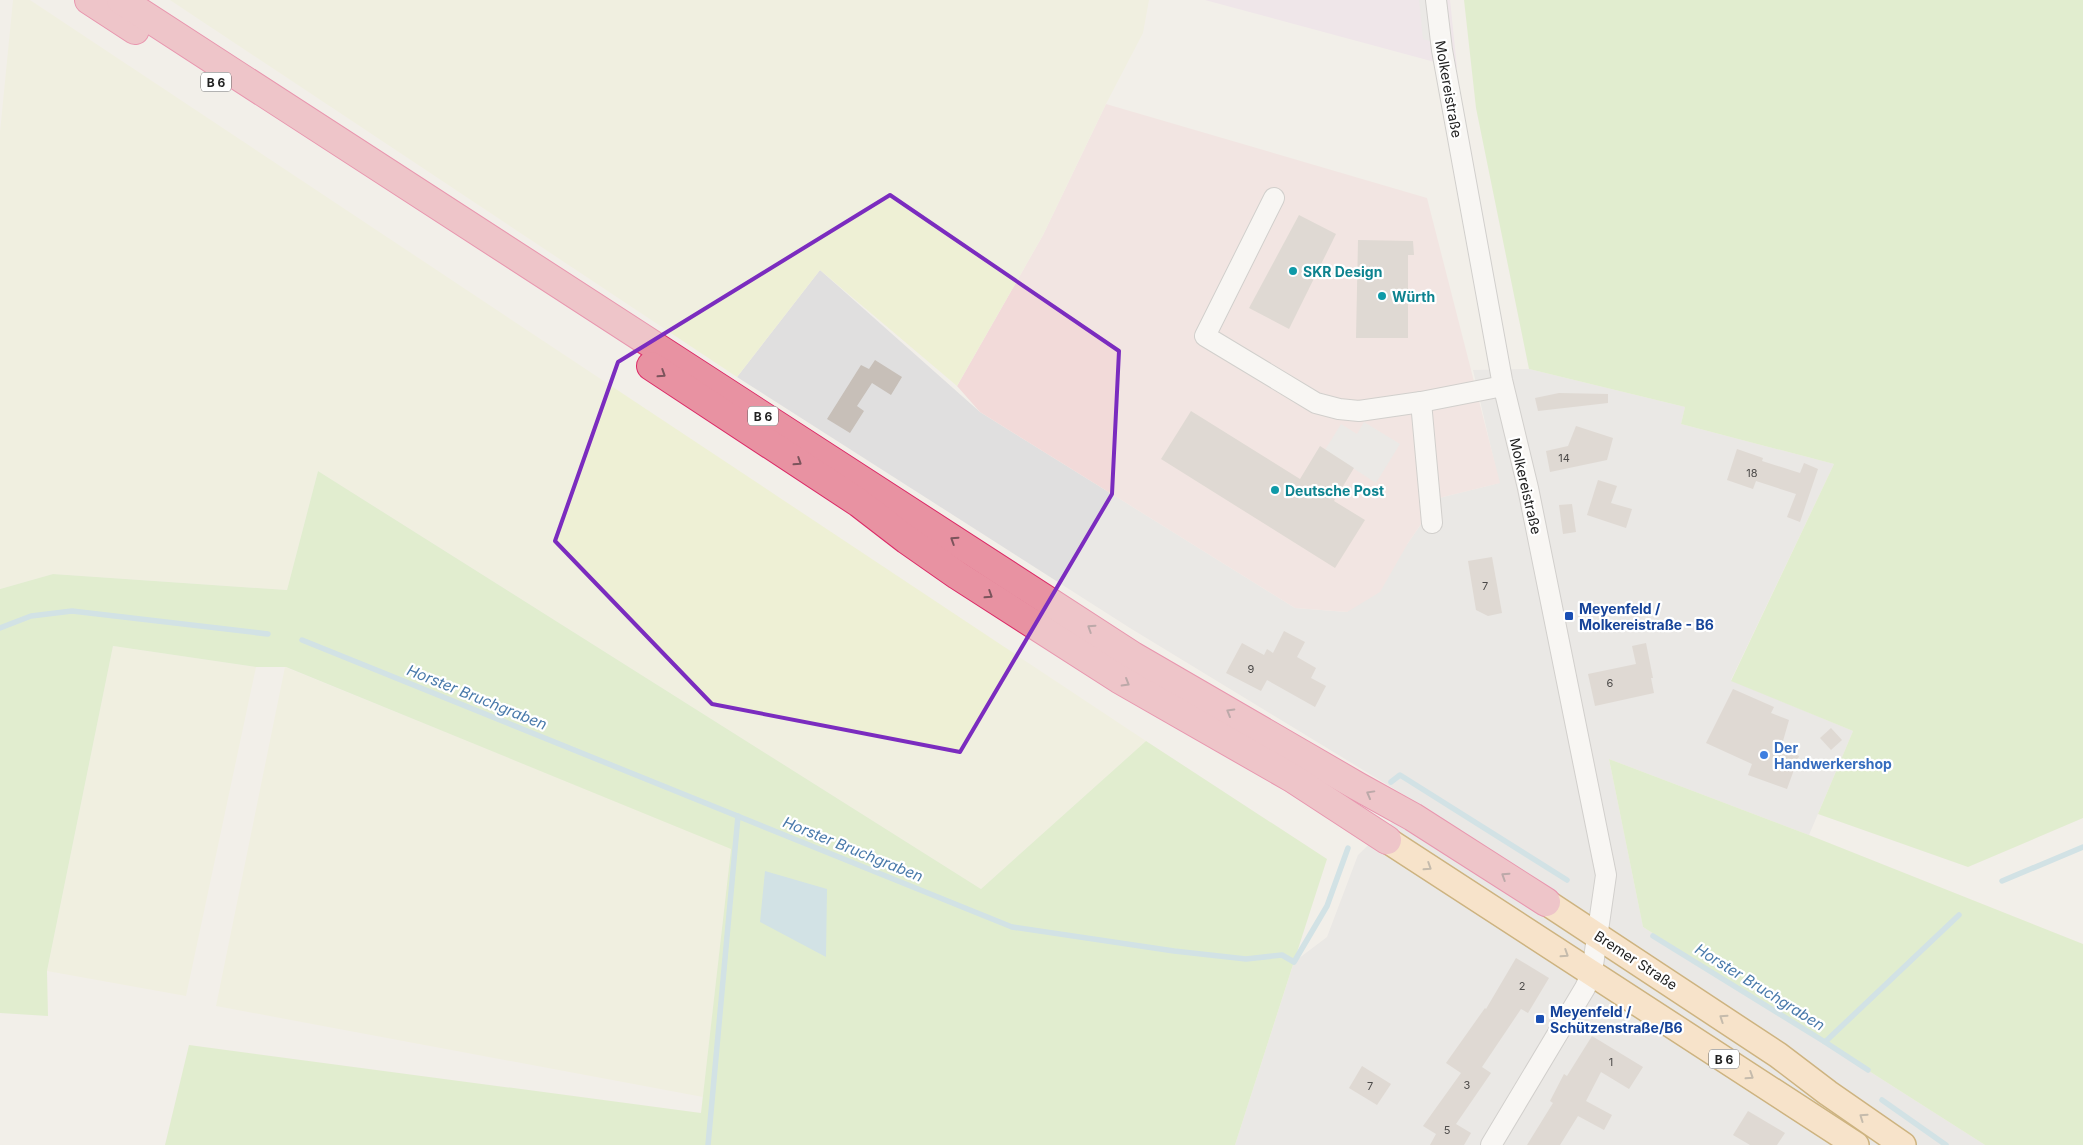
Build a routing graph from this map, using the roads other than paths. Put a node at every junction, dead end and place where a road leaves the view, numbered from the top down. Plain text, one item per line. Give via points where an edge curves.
1 (89, 0) edge
2 (121, 0) edge
3 (1436, 0) edge
4 (1274, 198) dead end
5 (1503, 386) junction
6 (1421, 402) junction
7 (1432, 523) dead end
8 (1387, 840) joint
9 (1546, 902) joint
10 (1598, 936) junction
11 (1592, 972) junction
12 (1491, 1145) edge
13 (1856, 1145) edge
14 (1903, 1145) edge

1 -> 8 highway, B 6 via 859,502 957,575 1119,679 1292,778
9 -> 2 highway, Bremer Straße / B 6 via 1413,817 1133,656
3 - 5 street, Molkereistraße via 1443,58
4 - 6 street via 1205,336 1316,402 1339,409 1360,410
5 - 6 street
5 - 10 street, Molkereistraße via 1530,497 1606,875
6 - 7 street
8 -> 11 main road, B 6
9 - 10 main road, Bremer Straße / B 6
10 - 11 street, Molkereistraße
14 -> 10 main road, Bremer Straße / B 6 via 1778,1055
11 - 12 street, Molkereistraße
11 -> 13 main road, B 6

